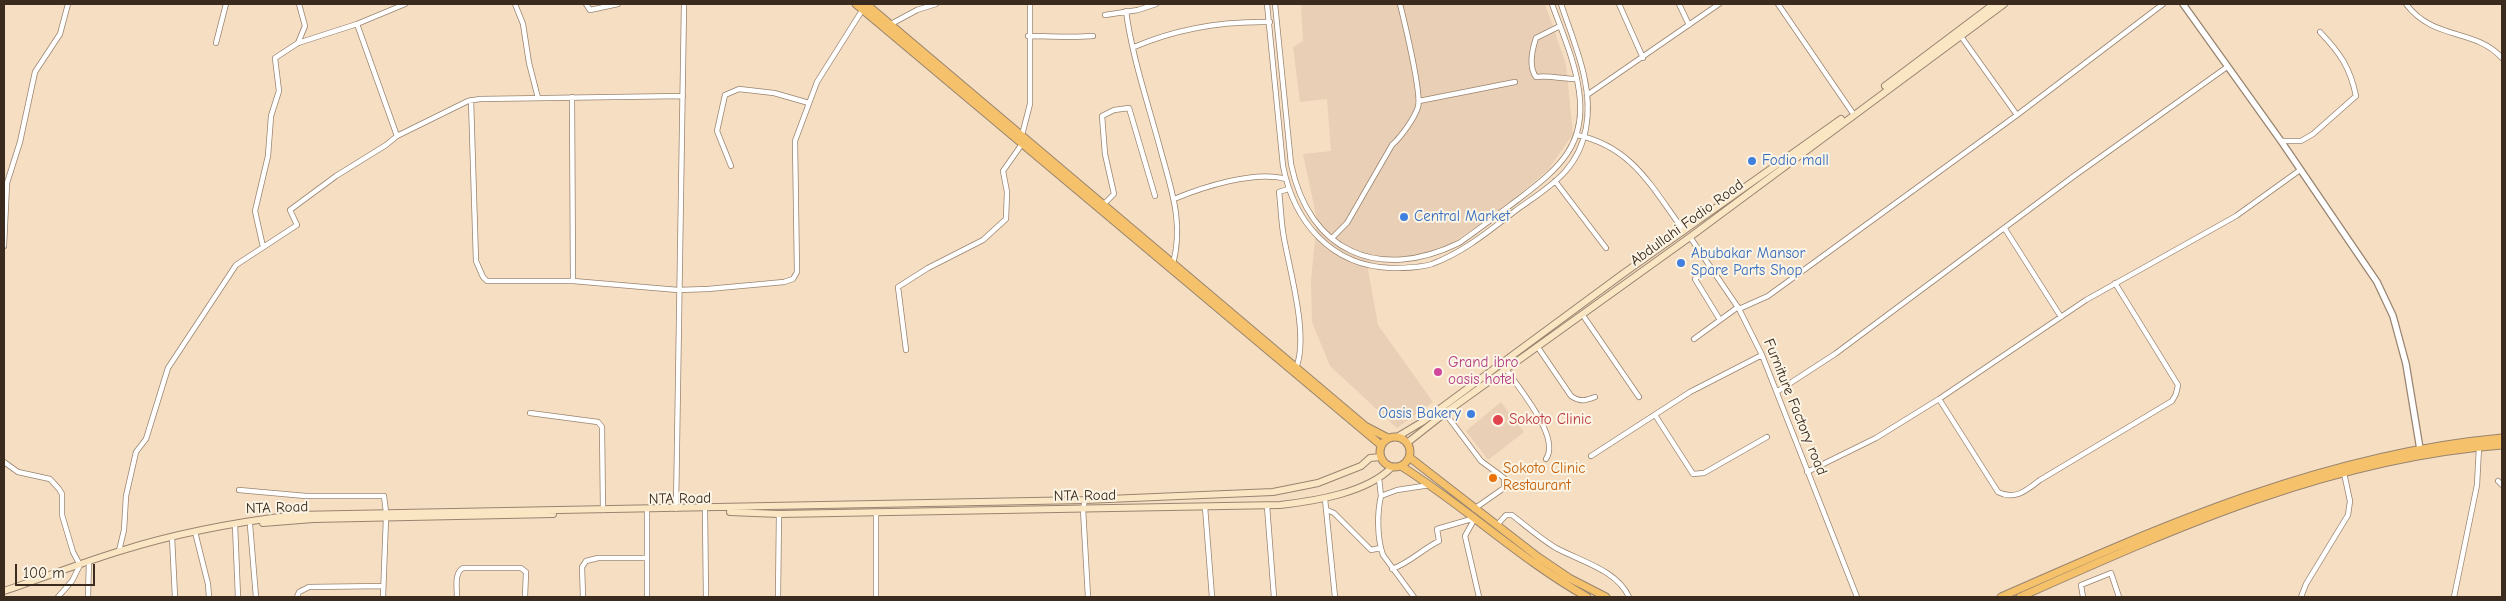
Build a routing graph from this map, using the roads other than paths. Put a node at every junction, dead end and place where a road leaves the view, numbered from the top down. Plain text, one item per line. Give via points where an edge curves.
1 (68, 4) edge
2 (226, 4) edge
3 (299, 4) edge
4 (405, 4) edge
5 (515, 4) edge
6 (586, 4) edge
7 (618, 4) edge
8 (684, 4) edge
9 (856, 4) edge
10 (936, 4) edge
11 (1030, 4) edge
12 (1156, 4) edge
13 (1267, 4) edge
14 (1275, 4) edge
15 (1400, 4) edge
16 (1552, 4) edge
17 (1561, 4) edge
18 (1620, 4) edge
19 (1680, 4) edge
20 (1718, 4) edge
21 (1778, 4) edge
22 (1994, 4) edge
23 (2004, 4) edge
24 (2163, 4) edge
25 (2183, 4) edge
26 (2406, 4) edge
27 (864, 6) edge
28 (1126, 11) junction
29 (1105, 15) dead end
30 (1268, 22) junction
31 (1276, 22) junction
32 (357, 24) junction
33 (891, 24) junction
34 (1690, 25) junction
35 (1560, 26) junction
36 (2320, 32) dead end
37 (1960, 35) junction
38 (1028, 36) junction
39 (1093, 36) dead end
40 (216, 43) dead end
41 (298, 43) junction
42 (1134, 47) junction
43 (1643, 58) junction
44 (2502, 58) edge
45 (2227, 67) junction
46 (1577, 79) junction
47 (1515, 82) dead end
48 (1587, 95) junction
49 (683, 96) junction
50 (572, 97) junction
51 (538, 98) junction
52 (471, 100) junction
53 (1419, 101) junction
54 (809, 102) junction
55 (1852, 112) junction
56 (2017, 115) junction
57 (1022, 135) junction
58 (1577, 135) junction
59 (397, 136) junction
60 (1584, 136) junction
61 (2281, 141) junction
62 (1022, 144) junction
63 (731, 166) dead end
64 (2300, 170) junction
65 (1286, 179) junction
66 (1556, 182) junction
67 (1288, 189) junction
68 (1155, 196) dead end
69 (1174, 200) junction
70 (1103, 205) junction
71 (1486, 224) junction
72 (2004, 229) junction
73 (1490, 230) junction
74 (1684, 231) junction
75 (1690, 237) junction
76 (1332, 238) junction
77 (4, 246) edge
78 (262, 247) junction
79 (1606, 248) dead end
80 (1173, 264) junction
81 (1710, 266) junction
82 (573, 281) junction
83 (2115, 283) junction
84 (678, 290) junction
85 (1739, 308) junction
86 (1582, 314) junction
87 (2061, 317) junction
88 (1720, 320) junction
89 (1694, 339) dead end
90 (1537, 346) junction
91 (906, 350) dead end
92 (1762, 355) junction
93 (1296, 368) junction
94 (1506, 369) junction
95 (1778, 391) junction
96 (1595, 397) dead end
97 (1639, 397) dead end
98 (1939, 399) junction
99 (530, 413) dead end
100 (1445, 413) junction
101 (1655, 415) junction
102 (1397, 437) junction
103 (1767, 437) dead end
104 (1388, 438) junction
105 (2502, 438) edge
106 (1408, 443) junction
107 (1381, 445) junction
108 (2502, 446) edge
109 (2479, 447) junction
110 (2420, 449) junction
111 (1590, 456) dead end
112 (1380, 457) junction
113 (1409, 457) junction
114 (1546, 459) dead end
115 (4, 462) edge
116 (1392, 466) junction
117 (1401, 466) junction
118 (1807, 472) junction
119 (2344, 472) junction
120 (1379, 478) junction
121 (1431, 484) junction
122 (239, 490) dead end
123 (1380, 496) junction
124 (1325, 499) junction
125 (1085, 500) junction
126 (1267, 506) junction
127 (1205, 507) junction
128 (1083, 508) junction
129 (676, 509) junction
130 (1474, 509) junction
131 (603, 510) junction
132 (1327, 510) junction
133 (705, 511) junction
134 (647, 512) junction
135 (876, 512) junction
136 (779, 514) junction
137 (386, 515) junction
138 (1475, 518) junction
139 (237, 524) junction
140 (250, 525) junction
141 (1497, 525) junction
142 (196, 532) junction
143 (172, 537) junction
144 (1380, 548) junction
145 (120, 551) junction
146 (647, 558) junction
147 (89, 561) junction
148 (80, 565) junction
149 (1392, 569) junction
150 (383, 586) junction
151 (4, 591) edge
152 (58, 597) edge
153 (88, 597) edge
154 (176, 597) edge
155 (208, 597) edge
156 (238, 597) edge
157 (256, 597) edge
158 (298, 597) edge
159 (383, 597) edge
160 (456, 597) edge
161 (525, 597) edge
162 (582, 597) edge
163 (648, 597) edge
164 (706, 597) edge
165 (778, 597) edge
166 (876, 597) edge
167 (1088, 597) edge
168 (1212, 597) edge
169 (1274, 597) edge
170 (1335, 597) edge
171 (1414, 597) edge
172 (1479, 597) edge
173 (1587, 597) edge
174 (1606, 597) edge
175 (1629, 597) edge
176 (1857, 597) edge
177 (2001, 597) edge
178 (2020, 597) edge
179 (2083, 597) edge
180 (2119, 597) edge
181 (2301, 597) edge
182 (2454, 597) edge

1 - 77 street via 60,34 35,72 20,142 7,183
2 - 40 street
3 - 41 street via 305,26
4 - 32 street
5 - 51 street via 523,24
6 - 7 street via 590,10
8 - 49 street
9 - 27 main road
10 - 33 street
11 - 38 street
12 - 28 street
13 - 30 street
14 - 31 street
15 - 53 street
16 - 35 street
17 - 48 street via 1582,64
18 - 43 street
19 - 34 street
20 - 34 street
21 - 55 street
22 - 55 main road, Abdullahi Fodio Road
23 - 37 main road, Abdullahi Fodio Road
24 - 56 street
25 - 45 street
26 - 44 street via 2430,26 2480,42
27 - 33 main road
27 - 54 street via 817,82
27 - 62 main road
28 - 29 street
28 - 42 street
30 - 31 street
30 - 42 street via 1202,26
30 - 65 street
31 - 76 street via 1295,187 1305,208
32 - 41 street
32 - 59 street
33 - 57 main road
34 - 43 street
35 - 46 street
35 - 46 street via 1536,38 1532,49 1532,72 1536,77
36 - 61 street via 2339,52 2354,80 2356,96 2313,134 2301,141
37 - 56 street
37 - 75 main road, Abdullahi Fodio Road
38 - 39 street via 1066,39
38 - 57 street via 1030,104
41 - 78 street via 275,58 279,92 271,116 268,156 255,211
42 - 69 street
43 - 48 street
45 - 61 street
45 - 72 street
46 - 58 street via 1581,108
47 - 53 street
48 - 60 street
49 - 50 street
49 - 84 street
50 - 51 street
50 - 82 street
51 - 52 street
52 - 59 street
52 - 82 street via 476,262 479,271 487,281
53 - 76 street via 1347,222
54 - 63 street via 739,89 725,95 718,131
54 - 84 street via 795,142 797,272 784,282
55 - 74 main road, Abdullahi Fodio Road
56 - 85 street via 1768,296
57 - 70 main road
58 - 60 street
58 - 71 street via 1565,159 1552,173
59 - 78 street via 290,210 297,225
60 - 66 street via 1573,164
60 - 74 street via 1617,150 1640,170
61 - 64 street
62 - 91 street via 1003,171 1007,192 1006,219 983,240 898,287
62 - 107 main road
64 - 83 street via 2236,216
64 - 110 street via 2376,282 2393,316 2406,364
65 - 67 street
65 - 69 street via 1273,176 1229,182
66 - 73 street
66 - 79 street
67 - 73 street via 1298,212 1322,240 1345,259 1378,267 1412,268 1430,264 1460,252
67 - 93 street via 1279,192 1301,338 1301,355
68 - 70 street via 1129,108 1125,107 1102,116 1105,154 1114,194
69 - 80 street via 1178,212 1178,236
70 - 80 main road
71 - 73 street
71 - 76 street via 1451,247 1410,260 1378,259 1349,251
72 - 87 street
72 - 95 street via 1835,354
74 - 102 main road, Abdullahi Fodio Road
75 - 81 street, Furniture Factory road
75 - 86 main road, Abdullahi Fodio Road
78 - 145 street via 236,265 168,368 146,439 136,452 126,496
80 - 93 main road
81 - 85 street, Furniture Factory road
81 - 88 street via 1695,279
82 - 84 street
83 - 87 street
83 - 98 street via 2178,385 2172,401 2022,494 2012,496 1998,492
84 - 129 street
85 - 88 street
85 - 92 street, Furniture Factory road
86 - 90 main road, Abdullahi Fodio Road
86 - 97 street
87 - 98 street
88 - 89 street
90 - 94 main road, Abdullahi Fodio Road
90 - 96 street via 1571,396 1585,401
92 - 95 street, Furniture Factory road
92 - 101 street via 1723,373
93 - 104 main road via 1365,426
94 - 100 main road, Abdullahi Fodio Road
94 - 114 street via 1548,434 1549,454
95 - 118 street, Furniture Factory road
98 - 118 street via 1876,438
99 - 131 street via 598,422 602,427
100 - 106 main road, Abdullahi Fodio Road
100 - 130 street via 1481,461 1504,478 1504,488
101 - 103 street via 1693,474 1704,473
101 - 111 street
102 - 104 main road
102 - 106 main road
104 - 107 main road
105 - 110 main road
106 - 113 main road
107 - 112 main road
108 - 109 main road
109 - 119 main road via 2419,455
109 - 182 street via 2474,504
110 - 177 main road via 2316,474 2224,503
112 - 116 main road
112 - 125 main road, NTA Road via 1370,458 1361,466 1318,483 1273,492
113 - 117 main road
113 - 130 main road
115 - 148 street via 18,472 50,480 59,489 62,515
116 - 117 main road
116 - 120 main road, NTA Road
117 - 121 main road
118 - 176 street, Furniture Factory road
119 - 178 main road via 2216,512
119 - 181 street via 2350,501 2348,515
120 - 123 street
120 - 124 main road, NTA Road
121 - 123 street
121 - 138 main road
122 - 137 street via 306,496 384,496
123 - 144 street
124 - 126 main road, NTA Road
124 - 132 street
125 - 128 street
125 - 129 main road, NTA Road
126 - 127 main road, NTA Road
126 - 169 street
127 - 128 main road, NTA Road
127 - 168 street
128 - 135 main road, NTA Road
128 - 167 street
129 - 131 main road, NTA Road
130 - 141 main road
131 - 137 main road, NTA Road
132 - 144 street via 1371,550
132 - 170 street
133 - 134 main road, NTA Road
133 - 136 main road, NTA Road
133 - 164 street
134 - 137 main road, NTA Road
134 - 146 street
135 - 136 main road, NTA Road
135 - 166 street
136 - 165 street
137 - 139 main road, NTA Road via 314,513
137 - 140 main road, NTA Road
137 - 150 street
138 - 149 street via 1437,529 1439,541 1409,563
138 - 172 street via 1465,536
138 - 173 main road via 1549,574
139 - 140 main road, NTA Road
139 - 142 main road
139 - 156 street
140 - 157 street
141 - 174 main road via 1569,578
141 - 175 street via 1506,515 1512,515 1555,547 1610,575 1623,586
142 - 143 main road
142 - 155 street
143 - 145 main road
143 - 154 street
144 - 149 street
145 - 147 main road
146 - 162 street via 586,561 582,567
146 - 163 street
147 - 148 main road
147 - 153 street
148 - 151 main road
148 - 152 street
149 - 171 street
150 - 158 street via 309,588 299,592
150 - 159 street
160 - 161 street via 457,576 463,568 524,570
179 - 180 street via 2081,586 2111,573

